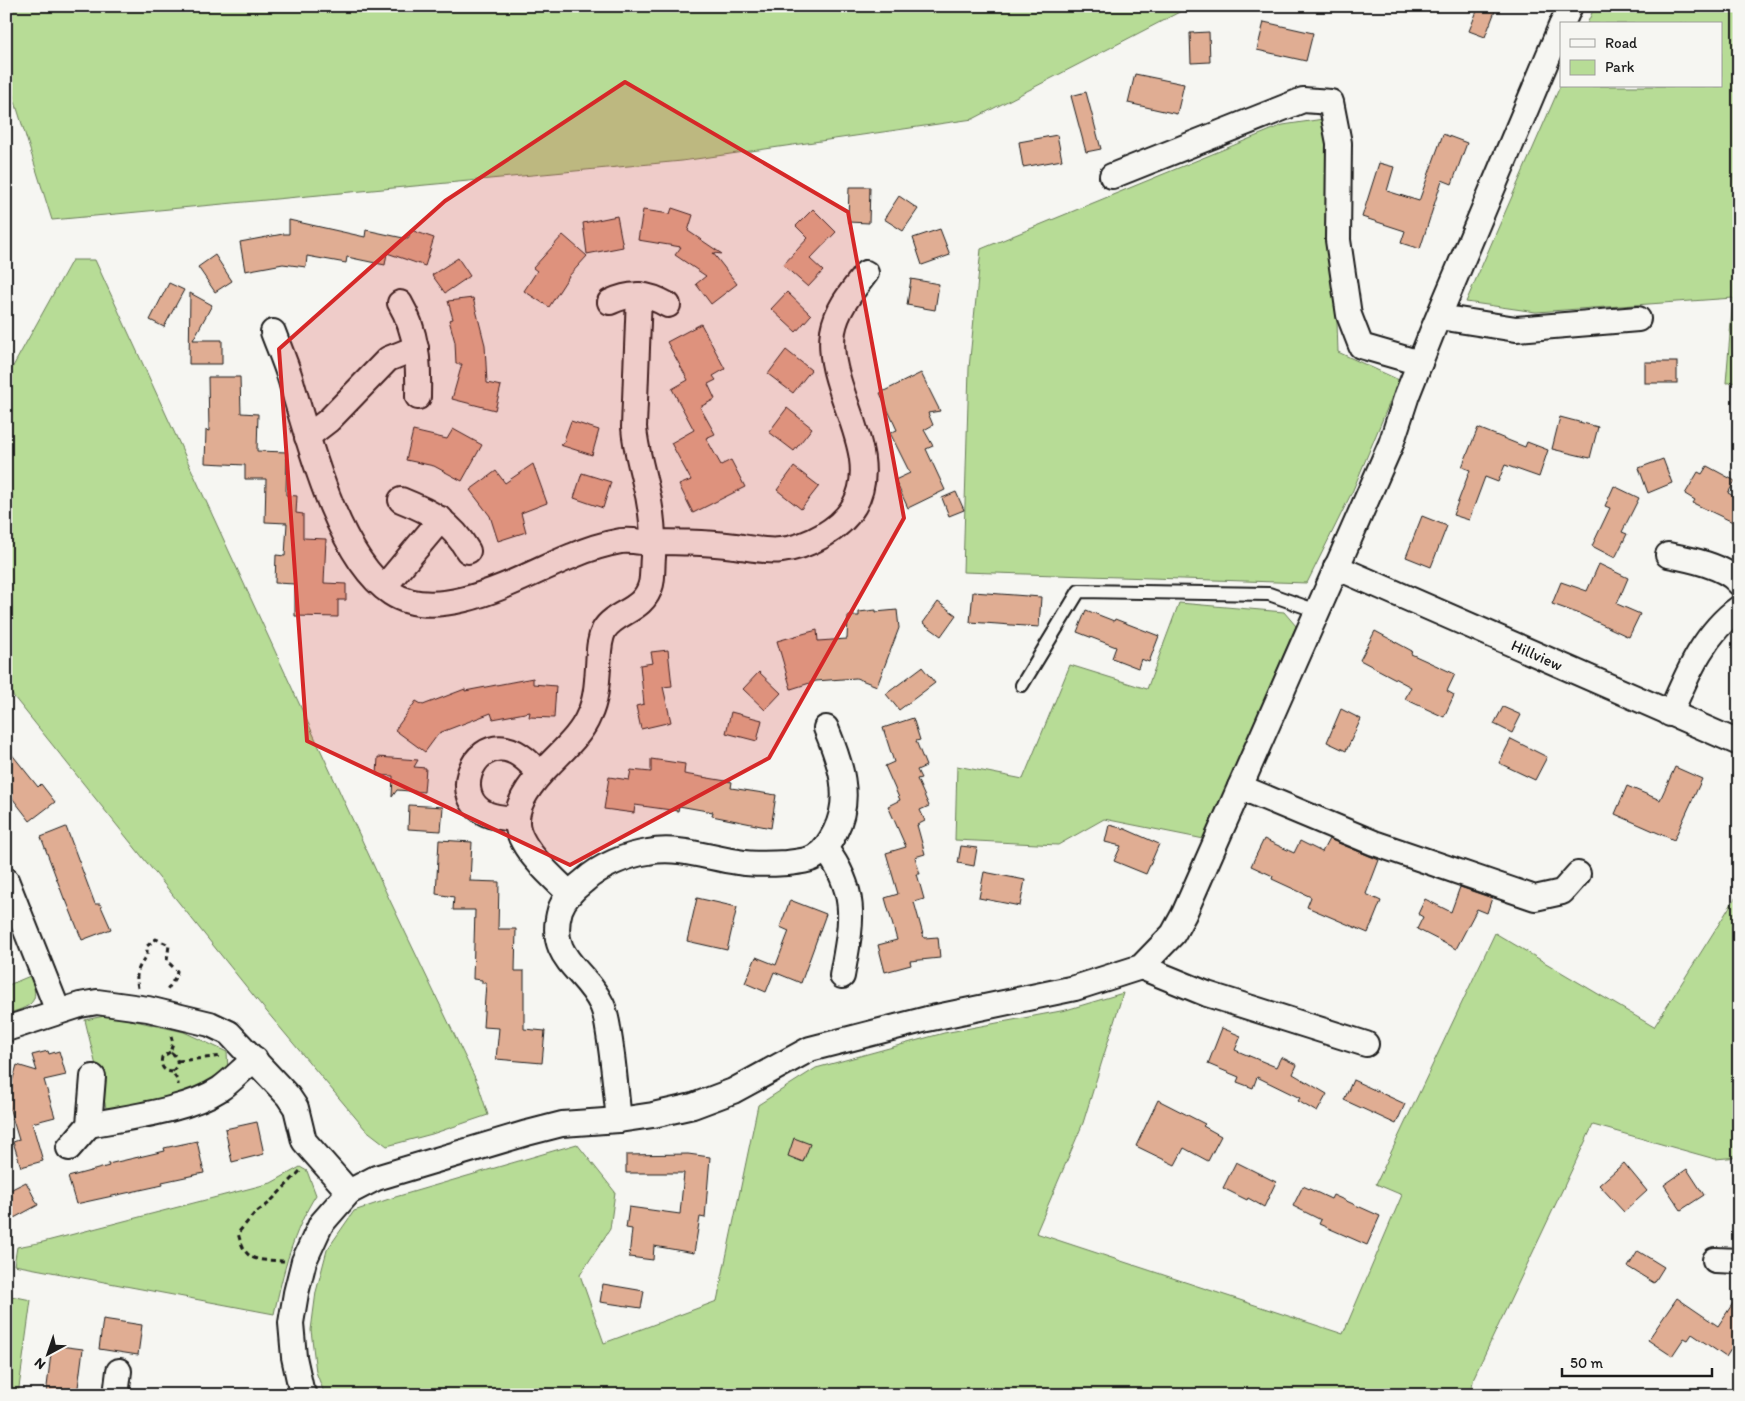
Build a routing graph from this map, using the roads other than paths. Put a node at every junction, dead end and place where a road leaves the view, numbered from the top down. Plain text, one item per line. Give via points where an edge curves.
1 (1570, 6) edge
2 (1563, 22) edge
3 (1560, 30) edge
4 (1112, 176) dead end
5 (866, 273) dead end
6 (639, 295) junction
7 (610, 302) dead end
8 (400, 303) dead end
9 (668, 305) dead end
10 (1439, 317) junction
11 (1638, 319) dead end
12 (273, 332) dead end
13 (416, 348) junction
14 (1420, 363) junction
15 (418, 397) dead end
16 (307, 437) junction
17 (401, 500) dead end
18 (441, 519) junction
19 (654, 541) junction
20 (468, 551) dead end
21 (1668, 555) dead end
22 (1336, 567) junction
23 (1739, 583) edge
24 (384, 586) junction
25 (1739, 608) edge
26 (1317, 611) junction
27 (1022, 685) dead end
28 (1670, 714) junction
29 (826, 728) dead end
30 (1739, 744) edge
31 (540, 774) junction
32 (1240, 787) junction
33 (517, 819) junction
34 (825, 848) junction
35 (1578, 874) dead end
36 (6, 880) edge
37 (570, 894) junction
38 (1141, 967) junction
39 (842, 976) dead end
40 (58, 1012) junction
41 (6, 1030) edge
42 (1366, 1044) dead end
43 (255, 1059) junction
44 (93, 1078) dead end
45 (619, 1120) junction
46 (89, 1125) junction
47 (69, 1148) dead end
48 (349, 1192) junction
49 (1715, 1260) dead end
50 (1739, 1261) edge
51 (119, 1370) dead end
52 (116, 1395) edge
53 (304, 1395) edge

1 - 2 street
3 - 10 street
4 - 14 street via 1302,100 1331,102 1339,143 1338,240 1349,315 1361,346
5 - 19 street via 846,298 833,330 836,374 862,463 861,489 853,507 837,526 800,546 779,551
6 - 7 street via 624,296
6 - 9 street via 656,298
6 - 19 street via 634,427
8 - 13 street via 409,318
10 - 11 street via 1516,329
10 - 14 street
12 - 16 street
13 - 15 street
13 - 16 street via 388,359 329,420
14 - 22 street via 1391,444
16 - 24 street via 346,535 362,562
17 - 18 street
18 - 20 street via 459,536
18 - 24 street
19 - 24 street via 625,541 599,546 483,594 452,601 430,604 412,601 392,594
19 - 31 street via 651,586 635,607 612,621 600,641 597,684 589,716 568,746
21 - 23 street via 1720,569 1733,575
22 - 26 street
22 - 28 street, Hillview
25 - 28 street via 1703,645
26 - 27 lane via 1269,594 1079,591
26 - 32 street
28 - 30 street, Hillview
29 - 34 street via 845,787 841,818
31 - 33 street via 522,800
31 - 33 street via 524,759 506,749 478,759 468,774 469,797 474,805 484,813
32 - 35 street via 1374,843 1535,898 1562,892
32 - 38 street via 1173,934
33 - 37 street via 530,853
34 - 37 street via 815,856 777,864 739,863 686,852 648,852 609,864 589,876
34 - 39 street via 841,874 849,899 850,934
36 - 40 street
37 - 45 street via 561,907 556,929 560,949 602,1004 614,1064
38 - 42 street via 1207,994
38 - 45 street via 1075,988 926,1019 810,1049 710,1101
40 - 41 street
40 - 43 street via 97,1002 148,1009 165,1005 229,1033
43 - 46 street via 219,1090 198,1100
43 - 48 street via 296,1108 304,1141
44 - 46 street
45 - 48 street via 562,1124 527,1133 376,1178
46 - 47 street
48 - 53 street via 321,1224 304,1261 296,1293 291,1323 294,1357
49 - 50 street
51 - 52 street

